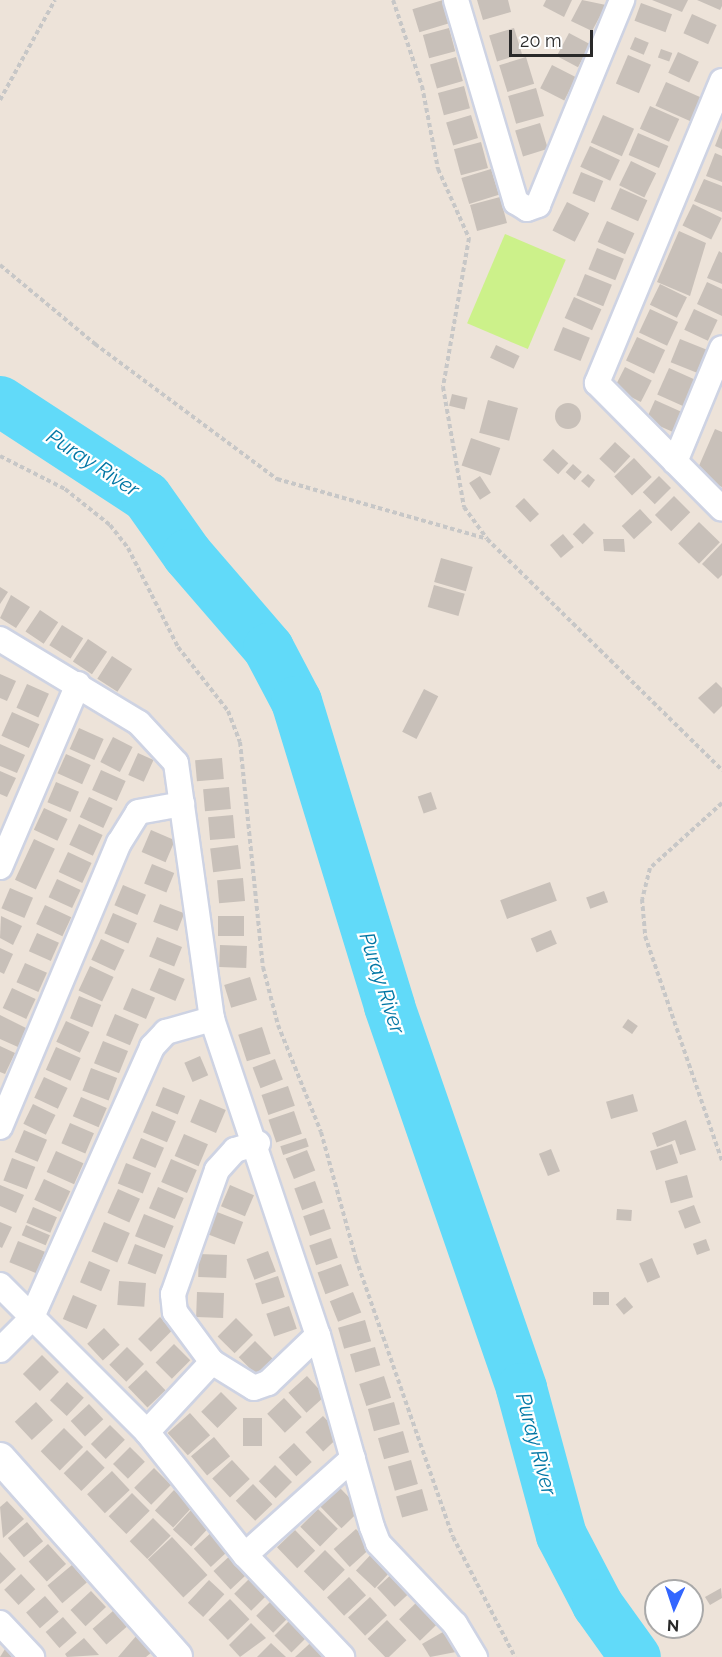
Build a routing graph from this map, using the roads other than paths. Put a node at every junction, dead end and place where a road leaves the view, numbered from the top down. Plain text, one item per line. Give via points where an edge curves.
1 (456, 0) edge
2 (622, 0) edge
3 (722, 81) edge
4 (722, 348) edge
5 (675, 462) junction
6 (722, 509) edge
7 (0, 639) edge
8 (78, 684) junction
9 (182, 804) junction
10 (0, 867) edge
11 (212, 1019) junction
12 (0, 1127) edge
13 (258, 1143) junction
14 (0, 1285) edge
15 (31, 1319) junction
16 (318, 1335) junction
17 (0, 1350) edge
18 (212, 1362) junction
19 (147, 1432) junction
20 (0, 1458) edge
21 (353, 1458) junction
22 (245, 1555) junction
23 (0, 1623) edge
24 (32, 1657) edge
25 (177, 1657) edge
26 (342, 1657) edge
27 (475, 1657) edge

1 - 2 street via 516,202 527,209 538,205
3 - 5 street via 597,383
4 - 5 street
5 - 6 street
7 - 8 street
8 - 9 street via 139,723 176,763
8 - 10 street
9 - 11 street
9 - 12 street via 138,812 119,843
11 - 13 street
11 - 15 street via 166,1032 152,1047
13 - 16 street
13 - 18 street via 235,1150 217,1170 173,1294 176,1312 190,1337
14 - 15 street
15 - 17 street
15 - 19 street
16 - 18 street via 268,1383 254,1388
16 - 21 street
18 - 19 street
19 - 22 street
20 - 25 street
21 - 22 street
21 - 27 street via 378,1544 455,1624
22 - 26 street
23 - 24 street

